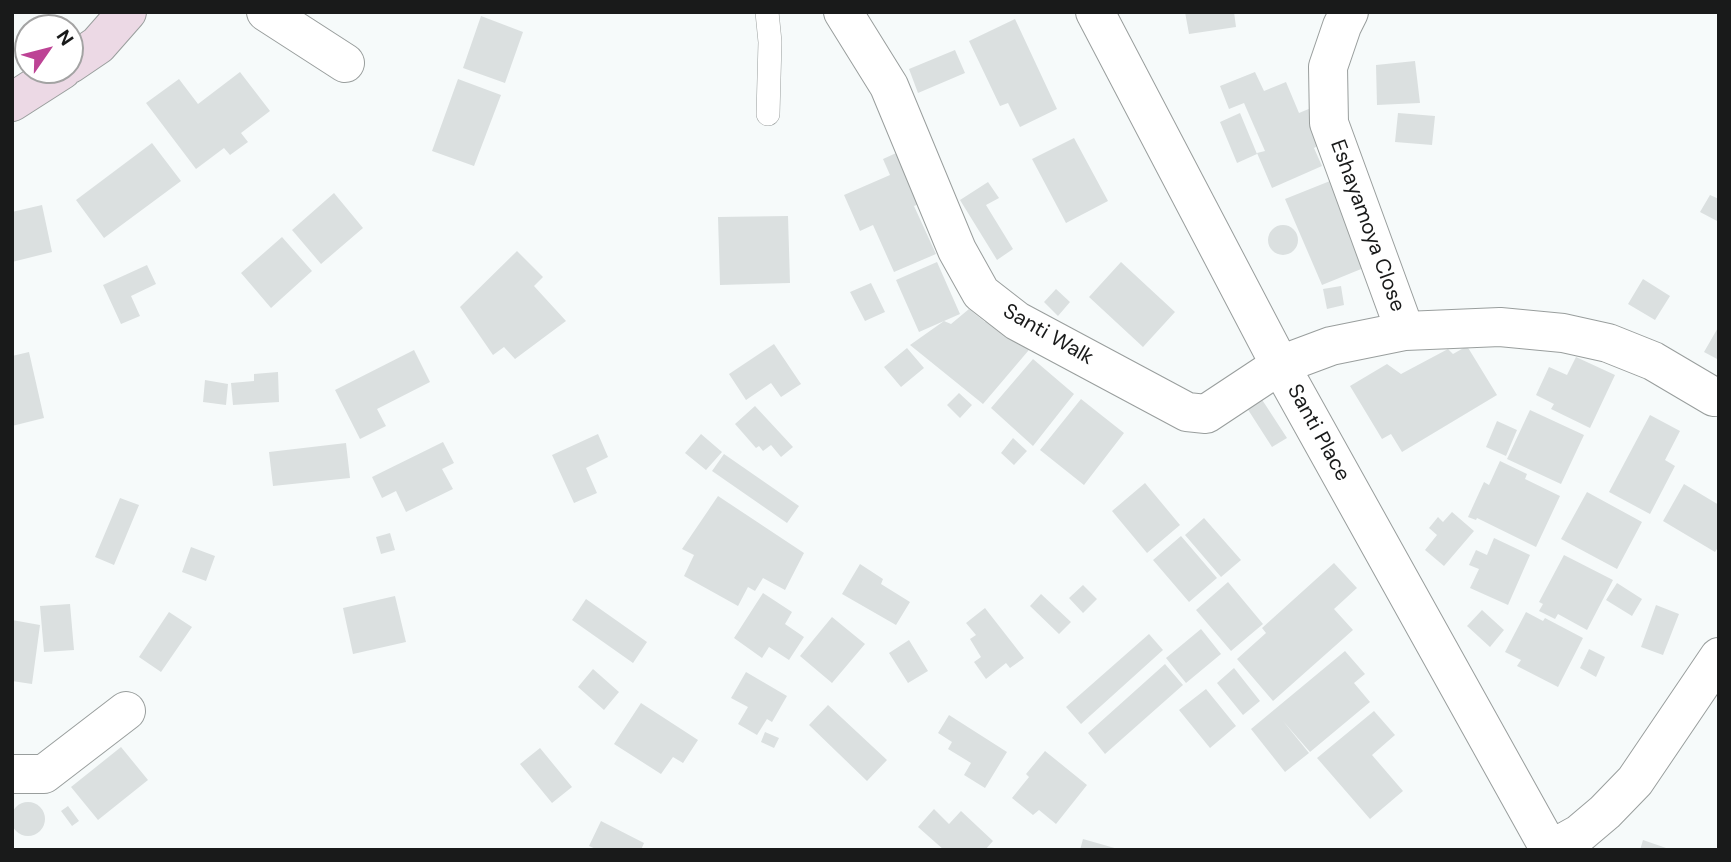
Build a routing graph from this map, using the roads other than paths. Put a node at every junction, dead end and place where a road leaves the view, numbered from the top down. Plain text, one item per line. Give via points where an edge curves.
1 (127, 12) edge
2 (266, 12) edge
3 (767, 12) edge
4 (842, 12) edge
5 (1095, 12) edge
6 (1349, 12) edge
7 (84, 54) edge
8 (345, 63) dead end
9 (40, 84) edge
10 (12, 102) edge
11 (768, 114) dead end
12 (1405, 331) junction
13 (1280, 365) junction
14 (1713, 397) dead end
15 (1719, 657) edge
16 (126, 711) dead end
17 (12, 774) edge
18 (1550, 850) edge

1 - 7 street
2 - 8 street
3 - 11 lane
4 - 13 street, Santi Walk via 889,86 957,250 981,293 1017,321 1187,412 1206,414
5 - 13 street, Santi Place
6 - 12 street, Eshayamoya Close via 1328,67 1329,123
9 - 10 street
12 - 13 street, Santi Walk via 1331,346
12 - 14 street, Eshayamoya Close via 1500,327 1563,333 1608,343 1653,361
13 - 18 street, Santi Place
15 - 18 street via 1635,781 1579,834
16 - 17 street via 44,774

